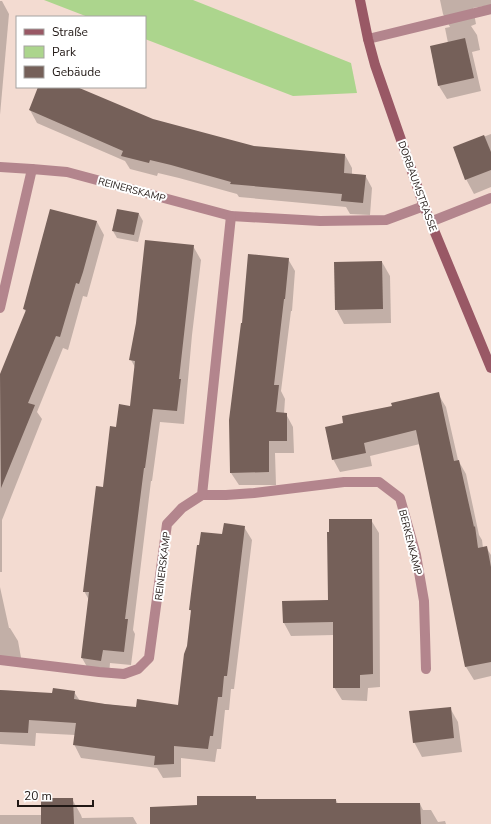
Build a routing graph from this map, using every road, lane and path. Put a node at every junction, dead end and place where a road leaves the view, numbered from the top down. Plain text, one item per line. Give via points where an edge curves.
1 (360, 0) edge
2 (491, 9) edge
3 (368, 39) junction
4 (0, 167) edge
5 (32, 169) junction
6 (491, 198) edge
7 (424, 206) junction
8 (232, 216) junction
9 (430, 222) junction
10 (0, 308) edge
11 (491, 368) edge
12 (202, 494) junction
13 (0, 660) edge
14 (426, 669) dead end

1 - 3 street, DORBAUMSTRASSE
2 - 3 street
3 - 7 street, DORBAUMSTRASSE via 382,88
4 - 5 street, REINERSKAMP
5 - 8 street, REINERSKAMP via 68,172
5 - 10 street
6 - 9 street
7 - 8 street, REINERSKAMP via 386,220 320,221
7 - 9 street, DORBAUMSTRASSE
8 - 12 street
9 - 11 street, DORBAUMSTRASSE
12 - 13 street, REINERSKAMP via 182,508 167,524 149,658 138,669 124,674
12 - 14 street, BERKENKAMP via 247,494 351,482 379,482 400,498 416,555 424,601

